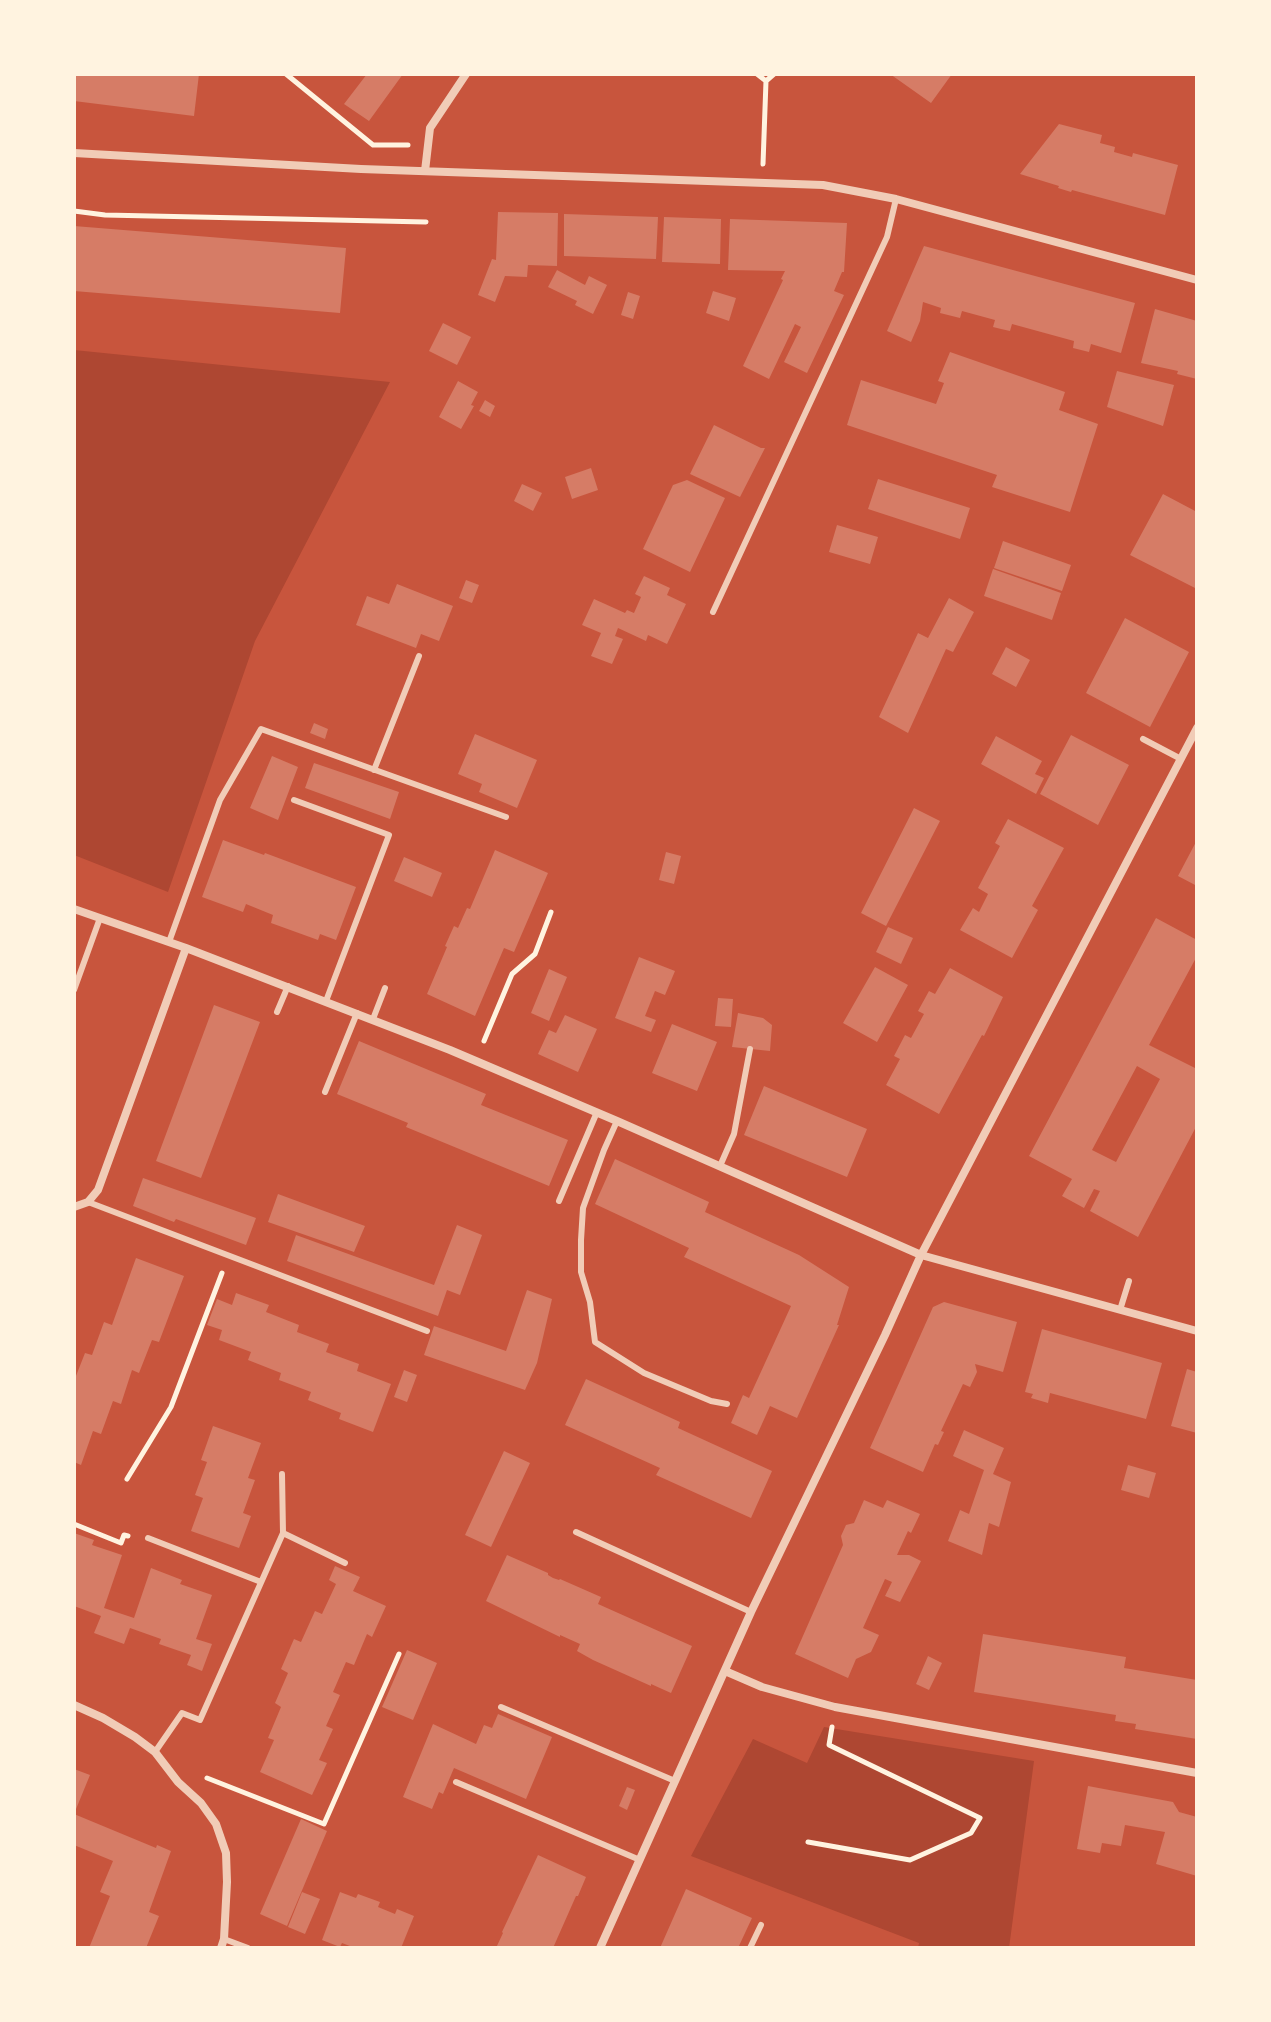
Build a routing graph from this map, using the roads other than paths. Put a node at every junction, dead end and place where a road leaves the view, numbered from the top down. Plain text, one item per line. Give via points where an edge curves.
1 (466, 74) edge
2 (74, 153) edge
3 (425, 171) junction
4 (896, 199) junction
5 (1197, 280) edge
6 (713, 612) dead end
7 (419, 656) dead end
8 (1197, 728) edge
9 (1143, 739) dead end
10 (1181, 759) junction
11 (374, 770) junction
12 (294, 800) dead end
13 (506, 817) dead end
14 (74, 909) edge
15 (100, 918) junction
16 (169, 942) junction
17 (186, 948) junction
18 (288, 986) junction
19 (385, 988) dead end
20 (74, 990) edge
21 (326, 1001) junction
22 (277, 1012) dead end
23 (357, 1013) junction
24 (373, 1019) junction
25 (750, 1049) dead end
26 (325, 1092) dead end
27 (597, 1112) junction
28 (617, 1121) junction
29 (720, 1166) junction
30 (559, 1201) dead end
31 (88, 1202) junction
32 (74, 1207) edge
33 (921, 1255) junction
34 (1129, 1281) dead end
35 (1120, 1310) junction
36 (427, 1331) dead end
37 (1197, 1331) edge
38 (727, 1404) dead end
39 (282, 1474) dead end
40 (576, 1532) dead end
41 (283, 1533) junction
42 (148, 1538) road end
43 (345, 1563) dead end
44 (261, 1582) junction
45 (751, 1612) junction
46 (725, 1671) junction
47 (74, 1705) edge
48 (501, 1707) dead end
49 (155, 1752) junction
50 (1197, 1773) edge
51 (675, 1781) junction
52 (456, 1782) dead end
53 (640, 1860) junction
54 (761, 1925) dead end
55 (222, 1943) edge
56 (248, 1948) edge
57 (600, 1948) edge
58 (750, 1948) edge

1 - 3 street via 430,128
2 - 3 street
3 - 4 street via 823,185
4 - 5 street
4 - 6 lane via 887,237
7 - 11 lane
8 - 10 street
9 - 10 lane
10 - 33 street
11 - 13 lane
11 - 16 lane via 261,729 220,800
12 - 21 lane via 389,835
14 - 15 street
15 - 16 street
15 - 20 lane
16 - 17 street
17 - 18 street
17 - 31 street via 98,1190
18 - 21 street
18 - 22 lane
19 - 24 lane
21 - 23 street
23 - 24 street
23 - 26 lane
24 - 27 street
25 - 29 lane via 734,1134
27 - 28 street
27 - 30 lane
28 - 29 street
28 - 38 lane via 583,1208 581,1272 595,1342 644,1373
29 - 33 street
31 - 32 street
31 - 36 lane
33 - 35 street
33 - 45 street
34 - 35 lane
35 - 37 street
39 - 41 lane
40 - 45 lane
41 - 43 lane
41 - 44 lane
42 - 44 lane
44 - 49 lane via 200,1720 182,1713
45 - 46 street
46 - 50 street via 835,1707
46 - 51 street
47 - 49 street
48 - 51 lane
49 - 55 street via 216,1824 226,1853
51 - 53 street
52 - 53 lane
53 - 57 street
54 - 58 lane
55 - 56 lane

